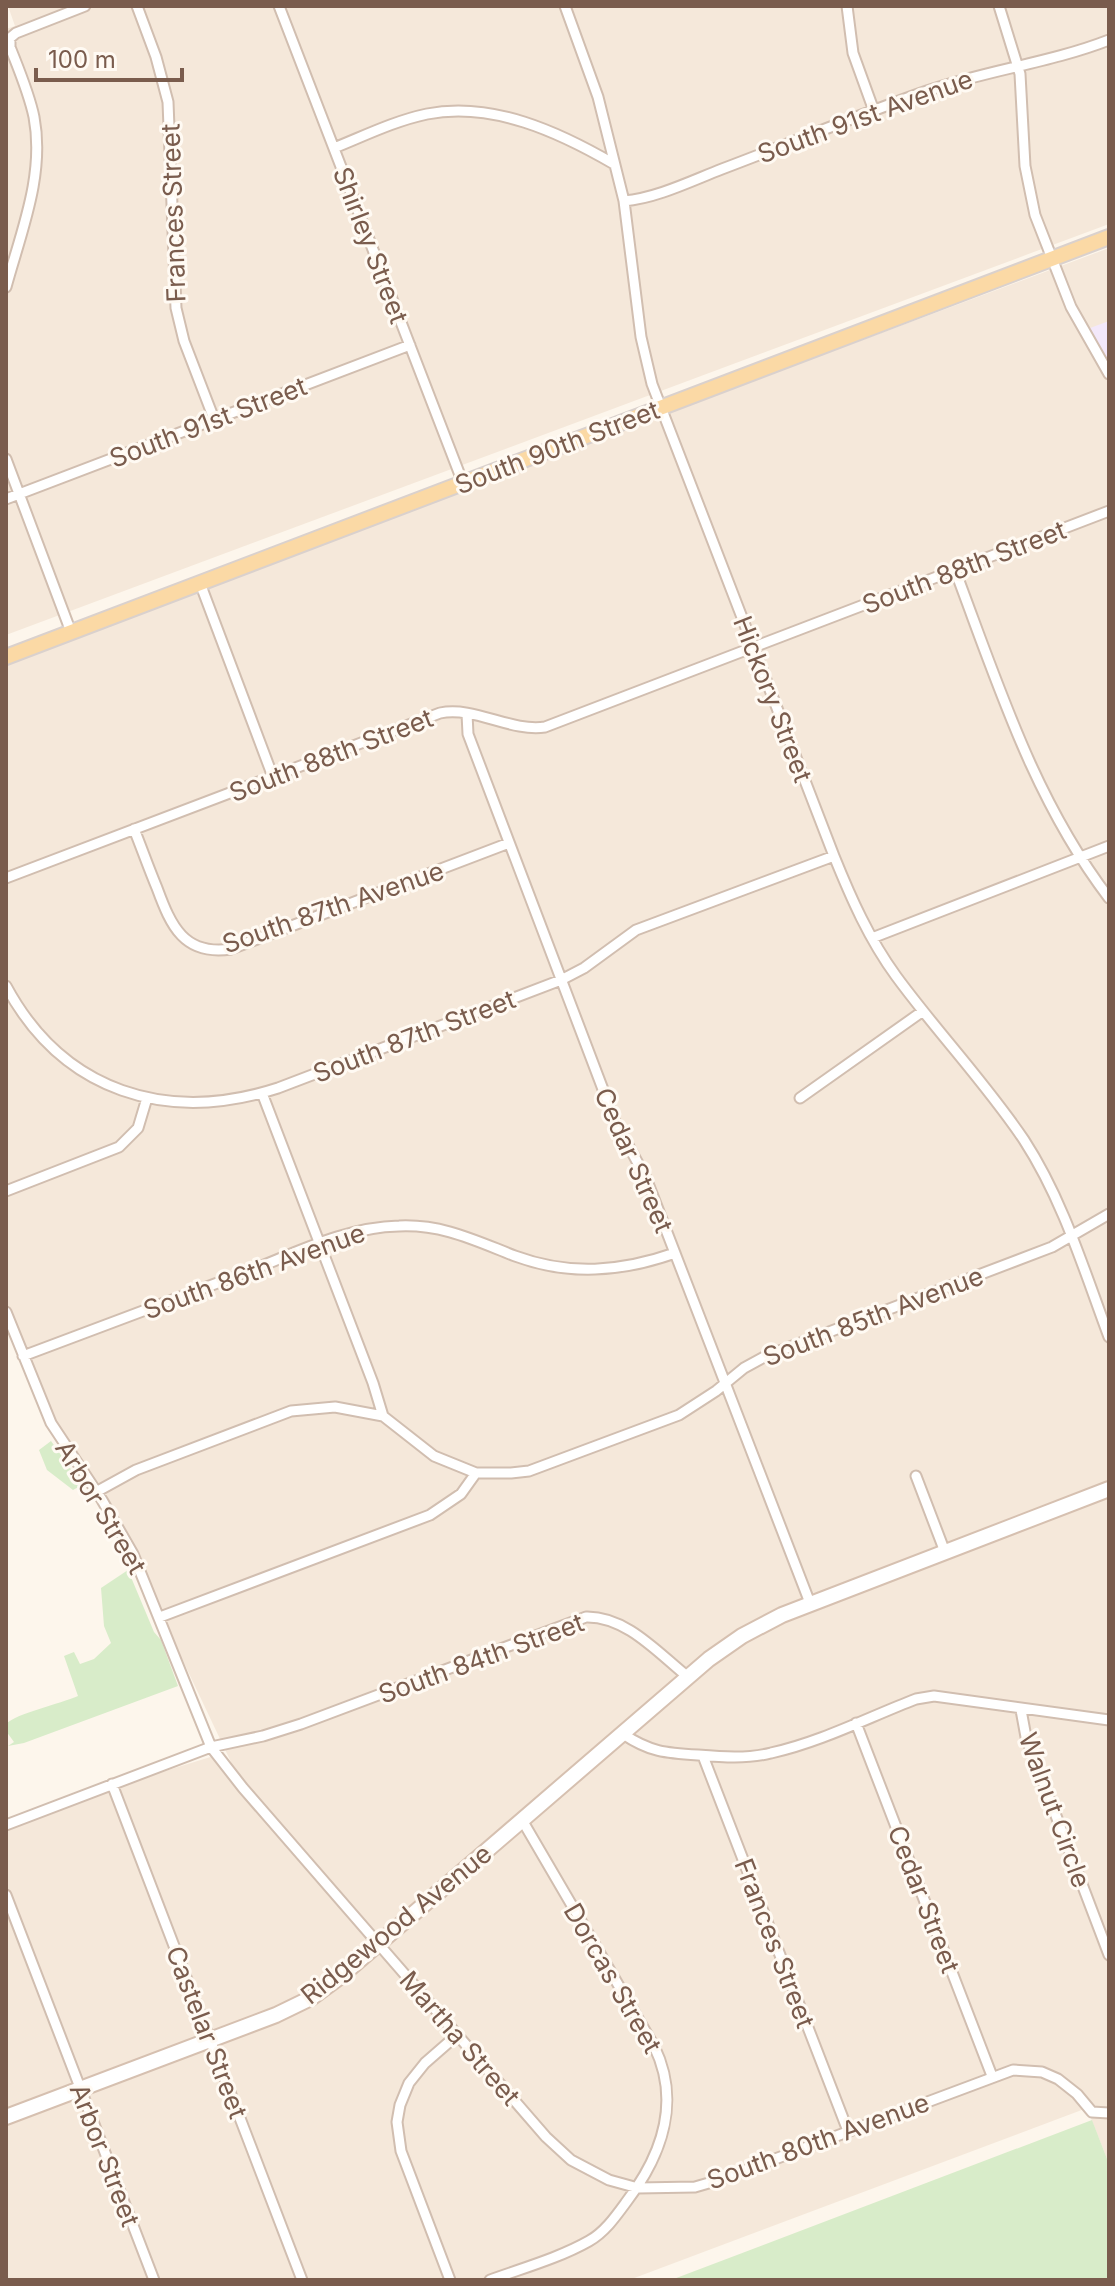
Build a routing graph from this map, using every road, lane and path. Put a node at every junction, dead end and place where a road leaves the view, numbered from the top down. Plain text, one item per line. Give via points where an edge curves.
1 (85, 6) edge
2 (137, 6) edge
3 (279, 6) edge
4 (565, 6) edge
5 (847, 6) edge
6 (999, 6) edge
7 (1109, 40) edge
8 (1018, 65) junction
9 (874, 111) junction
10 (334, 148) junction
11 (614, 164) junction
12 (624, 201) junction
13 (1109, 237) edge
14 (1052, 259) junction
15 (6, 287) edge
16 (410, 345) junction
17 (1109, 374) edge
18 (661, 407) junction
19 (214, 419) junction
20 (6, 459) edge
21 (463, 483) junction
22 (19, 494) junction
23 (6, 499) edge
24 (1109, 511) edge
25 (955, 570) junction
26 (200, 583) junction
27 (71, 632) junction
28 (753, 647) junction
29 (6, 657) edge
30 (467, 714) junction
31 (273, 777) junction
32 (134, 829) junction
33 (509, 843) junction
34 (1109, 846) edge
35 (834, 856) junction
36 (1080, 858) junction
37 (6, 878) edge
38 (1109, 898) edge
39 (872, 938) junction
40 (561, 980) junction
41 (6, 986) edge
42 (923, 1011) junction
43 (262, 1093) junction
44 (147, 1098) junction
45 (800, 1098) dead end
46 (6, 1191) edge
47 (1109, 1214) edge
48 (1071, 1237) junction
49 (320, 1243) junction
50 (675, 1253) junction
51 (6, 1312) edge
52 (1109, 1337) edge
53 (23, 1356) junction
54 (726, 1383) junction
55 (383, 1416) junction
56 (476, 1473) junction
57 (916, 1476) dead end
58 (1109, 1489) edge
59 (96, 1492) junction
60 (945, 1552) junction
61 (810, 1603) junction
62 (160, 1617) junction
63 (688, 1677) junction
64 (1021, 1710) junction
65 (1109, 1720) edge
66 (856, 1723) junction
67 (623, 1734) junction
68 (211, 1747) junction
69 (703, 1756) junction
70 (112, 1784) junction
71 (522, 1820) junction
72 (6, 1825) edge
73 (6, 1895) edge
74 (379, 1945) junction
75 (1109, 1955) edge
76 (457, 2035) junction
77 (210, 2040) junction
78 (992, 2076) junction
79 (80, 2089) junction
80 (1109, 2113) edge
81 (6, 2117) edge
82 (848, 2131) junction
83 (638, 2188) junction
84 (154, 2280) edge
85 (302, 2280) edge
86 (450, 2280) edge
87 (490, 2280) edge

1 - 15 street via 10,38 34,116 37,154
2 - 19 street, Frances Street via 170,111 176,308
3 - 10 street, Shirley Street
4 - 11 street, Hickory Street via 598,97
5 - 9 street via 853,53
6 - 8 street
7 - 8 street, South 91st Avenue
8 - 9 street, South 91st Avenue via 961,79
8 - 14 street via 1028,185
9 - 12 street, South 91st Avenue
10 - 11 street via 416,117 467,112 533,125
10 - 16 street, Shirley Street
11 - 12 street, Hickory Street
12 - 18 street, Hickory Street via 641,337
13 - 14 main road, South 90th Street
14 - 17 street via 1080,326
14 - 18 main road, South 90th Street
16 - 19 street, South 91st Street
16 - 21 street, Shirley Street
18 - 21 main road, South 90th Street
18 - 28 street, Hickory Street
19 - 22 street, South 91st Street
20 - 22 street
21 - 26 main road, South 90th Street
22 - 23 street, South 91st Street
22 - 27 street
24 - 25 street, South 88th Street
25 - 28 street, South 88th Street
25 - 36 street via 1031,769
26 - 27 main road, South 90th Street
26 - 31 street
27 - 29 main road, South 90th Street
28 - 30 street, South 88th Street via 545,727
28 - 35 street, Hickory Street
30 - 31 street, South 88th Street via 440,713
30 - 33 street, Cedar Street via 468,734
31 - 32 street, South 88th Street
32 - 33 street, South 87th Avenue via 176,931 210,950 231,949
32 - 37 street, South 88th Street
33 - 40 street, Cedar Street
34 - 36 street
35 - 39 street, Hickory Street
35 - 40 street, South 87th Street via 636,930
36 - 38 street
36 - 39 street
39 - 42 street, Hickory Street
40 - 43 street, South 87th Street
40 - 50 street, Cedar Street via 615,1121 646,1178
41 - 44 street, South 87th Street via 25,1018 56,1050 103,1082
42 - 45 street
42 - 48 street, Hickory Street via 1025,1143
43 - 44 street, South 87th Street via 204,1104
43 - 49 street
44 - 46 street via 138,1128 119,1147
47 - 48 street, South 85th Avenue
48 - 52 street, Hickory Street
48 - 54 street, South 85th Avenue via 766,1356
49 - 50 street, South 86th Avenue via 372,1228 426,1227 466,1235 537,1263 586,1270 629,1267
49 - 53 street, South 86th Avenue
49 - 55 street
50 - 54 street, Cedar Street
51 - 53 street, Arbor Street
53 - 59 street, Arbor Street via 51,1423
54 - 56 street, South 85th Avenue via 679,1415 547,1466
54 - 61 street, Cedar Street
55 - 56 street via 434,1456
55 - 59 street via 335,1407 291,1411 136,1470
56 - 62 street via 461,1494 430,1515
57 - 60 street
58 - 60 main road
59 - 62 street, Arbor Street via 133,1554
60 - 61 main road
61 - 63 main road via 742,1636
62 - 68 street, Arbor Street
63 - 67 main road, Ridgewood Avenue
63 - 68 street, South 84th Street via 618,1622 586,1617 293,1727
64 - 65 street
64 - 66 street via 934,1696
64 - 75 street, Walnut Circle via 1026,1737
66 - 69 street via 771,1753
66 - 78 street, Cedar Street
67 - 69 street via 650,1750
67 - 71 main road, Ridgewood Avenue
68 - 70 street, South 84th Street
68 - 74 street, Martha Street
69 - 82 street, Frances Street
70 - 72 street, South 84th Street
70 - 77 street, Castelar Street
71 - 74 main road, Ridgewood Avenue
71 - 83 street, Dorcas Street via 662,2065 665,2127
73 - 79 street, Arbor Street
74 - 76 street, Martha Street
74 - 77 main road, Ridgewood Avenue via 304,2002
76 - 83 street, Martha Street via 561,2152 609,2180
76 - 86 street via 409,2083 397,2122 401,2151
77 - 79 main road, Ridgewood Avenue
77 - 85 street, Castelar Street
78 - 80 street, South 80th Avenue via 1013,2070 1042,2072 1067,2084 1092,2112
78 - 82 street, South 80th Avenue
79 - 81 main road, Ridgewood Avenue
79 - 84 street, Arbor Street
82 - 83 street, South 80th Avenue via 707,2185
83 - 87 street via 589,2241

